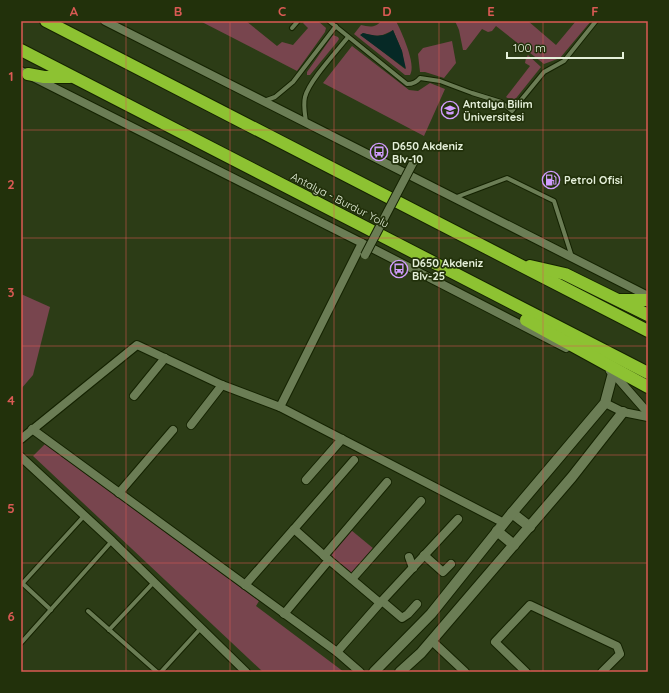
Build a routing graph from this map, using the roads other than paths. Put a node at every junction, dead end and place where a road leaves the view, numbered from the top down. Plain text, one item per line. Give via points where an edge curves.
1 (46, 21) edge
2 (105, 21) edge
3 (298, 21) edge
4 (329, 21) edge
5 (596, 21) edge
6 (336, 26) junction
7 (292, 28) dead end
8 (348, 37) junction
9 (21, 50) edge
10 (24, 72) edge
11 (75, 78) junction
12 (264, 102) junction
13 (306, 123) junction
14 (414, 161) dead end
15 (454, 198) junction
16 (362, 243) junction
17 (403, 247) junction
18 (365, 255) dead end
19 (572, 258) junction
20 (512, 262) junction
21 (648, 296) edge
22 (618, 300) junction
23 (648, 300) edge
24 (648, 315) edge
25 (648, 331) edge
26 (165, 358) junction
27 (614, 373) junction
28 (648, 374) edge
29 (222, 385) junction
30 (648, 387) edge
31 (134, 396) dead end
32 (605, 404) junction
33 (280, 407) junction
34 (623, 412) junction
35 (648, 413) edge
36 (648, 417) edge
37 (191, 425) dead end
38 (32, 429) junction
39 (173, 430) dead end
40 (21, 439) edge
41 (342, 439) junction
42 (21, 457) edge
43 (354, 460) dead end
44 (306, 480) dead end
45 (387, 482) dead end
46 (119, 493) junction
47 (421, 501) dead end
48 (512, 513) junction
49 (84, 516) junction
50 (458, 519) dead end
51 (500, 527) junction
52 (530, 527) junction
53 (294, 529) junction
54 (112, 541) junction
55 (514, 545) junction
56 (424, 555) junction
57 (410, 556) dead end
58 (326, 558) junction
59 (450, 564) dead end
60 (413, 568) junction
61 (352, 580) junction
62 (154, 582) junction
63 (22, 584) edge
64 (245, 585) junction
65 (381, 602) junction
66 (418, 604) dead end
67 (51, 610) junction
68 (88, 611) dead end
69 (284, 614) junction
70 (201, 628) junction
71 (109, 630) junction
72 (432, 641) junction
73 (21, 643) edge
74 (337, 652) junction
75 (157, 672) edge
76 (161, 672) edge
77 (246, 672) edge
78 (360, 672) edge
79 (374, 672) edge
80 (400, 672) edge
81 (465, 672) edge
82 (526, 672) edge
83 (602, 672) edge

1 - 20 highway
2 - 12 street
3 - 7 lane
4 - 6 lane
5 - 8 lane via 564,61 544,72 512,111 501,102 440,81 420,78 407,84
6 - 8 lane
6 - 12 lane via 293,82 275,97
8 - 13 lane via 312,82 305,97
9 - 11 highway, Antalya - Burdur Yolu
10 - 11 highway via 44,77
10 - 16 street
11 - 17 highway, Antalya - Burdur Yolu
12 - 13 street
13 - 15 street
14 - 18 street, bridge
15 - 19 street
15 - 19 lane via 507,178 554,201
16 - 27 street
16 - 33 street
17 - 28 highway, Antalya - Burdur Yolu
17 - 30 highway via 433,268
19 - 21 street
20 - 22 highway via 565,274
20 - 25 highway
22 - 23 highway
22 - 24 highway
26 - 29 street
26 - 31 street
26 - 38 street via 137,345
27 - 32 street
27 - 35 street
29 - 33 street
29 - 37 street
32 - 34 street
32 - 48 street
33 - 41 street
34 - 36 street
34 - 52 street
38 - 40 street
38 - 46 street
39 - 46 street
41 - 44 street
41 - 51 street
42 - 49 street
43 - 53 street
45 - 58 street
46 - 64 street
47 - 61 street
48 - 51 street
48 - 52 street
49 - 54 street
49 - 63 lane
50 - 56 street
51 - 55 street
51 - 79 street via 431,614
52 - 55 street
53 - 58 street
53 - 64 street
54 - 62 street
54 - 67 lane
55 - 72 street
56 - 59 street via 443,572
56 - 60 street
57 - 60 street
58 - 61 street
58 - 69 street
60 - 65 street
61 - 65 street
62 - 70 street
62 - 71 lane
63 - 67 lane
64 - 69 street
65 - 66 street via 402,618
65 - 74 street
67 - 73 lane
68 - 71 lane
69 - 74 street
70 - 76 lane
70 - 77 street
71 - 75 lane
72 - 80 street
72 - 81 street
74 - 78 street
82 - 83 street via 495,642 530,605 617,646 620,654

